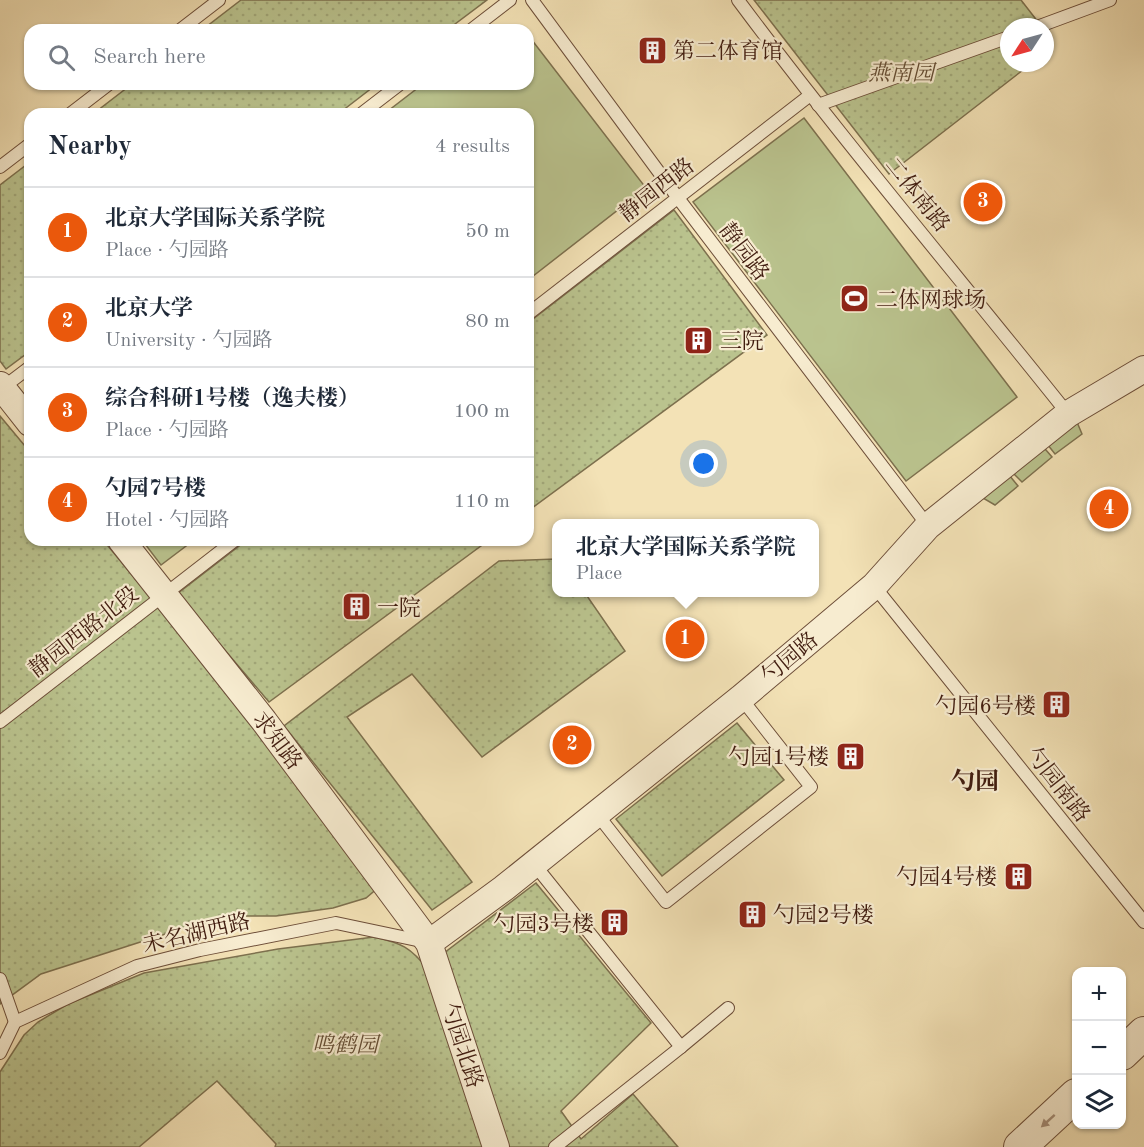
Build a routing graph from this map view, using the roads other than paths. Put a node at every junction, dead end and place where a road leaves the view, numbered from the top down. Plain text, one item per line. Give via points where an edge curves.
1 (219, 0) edge
2 (510, 0) edge
3 (532, 0) edge
4 (738, 0) edge
5 (1110, 0) edge
6 (1054, 21) edge
7 (188, 24) edge
8 (479, 24) edge
9 (1000, 40) edge
10 (101, 90) edge
11 (392, 90) edge
12 (809, 96) junction
13 (818, 105) junction
14 (78, 108) edge
15 (369, 108) edge
16 (24, 149) edge
17 (0, 167) edge
18 (678, 198) junction
19 (534, 309) edge
20 (1144, 369) edge
21 (24, 371) edge
22 (1, 388) edge
23 (1068, 414) junction
24 (24, 416) edge
25 (928, 526) junction
26 (126, 546) edge
27 (227, 546) edge
28 (874, 586) junction
29 (164, 595) junction
30 (741, 698) junction
31 (0, 722) edge
32 (597, 814) junction
33 (534, 864) junction
34 (1144, 922) edge
35 (429, 943) junction
36 (0, 979) edge
37 (728, 1008) dead end
38 (15, 1022) junction
39 (1144, 1033) edge
40 (681, 1047) junction
41 (1126, 1050) edge
42 (0, 1053) edge
43 (1072, 1100) edge
44 (496, 1147) edge
45 (555, 1147) edge
46 (1020, 1147) edge

1 - 7 lane
2 - 8 lane
3 - 18 lane, 静园路
4 - 12 lane, 二体南路
5 - 6 lane
9 - 13 lane
10 - 14 lane
11 - 15 lane
12 - 13 lane, 二体南路
12 - 18 lane, 静园西路
13 - 23 lane, 二体南路
16 - 17 lane
18 - 19 lane, 静园西路
18 - 25 lane, 静园路
20 - 23 street, 勺园路
21 - 22 lane
22 - 24 street
23 - 25 street, 勺园路
25 - 28 street, 勺园路
26 - 29 street, 求知路
27 - 29 lane
28 - 30 street, 勺园路
28 - 34 lane, 勺园南路
29 - 31 lane, 静园西路北段
29 - 35 street, 求知路 via 264,721
30 - 32 street, 勺园路
30 - 32 lane via 811,787 666,902
32 - 33 street, 勺园路
33 - 35 street, 勺园路
33 - 40 lane
35 - 38 lane, 未名湖西路 via 336,923 137,966
35 - 44 street, 勺园北路
36 - 38 lane
37 - 40 lane
38 - 42 lane
39 - 41 street
40 - 45 lane
43 -> 46 street

